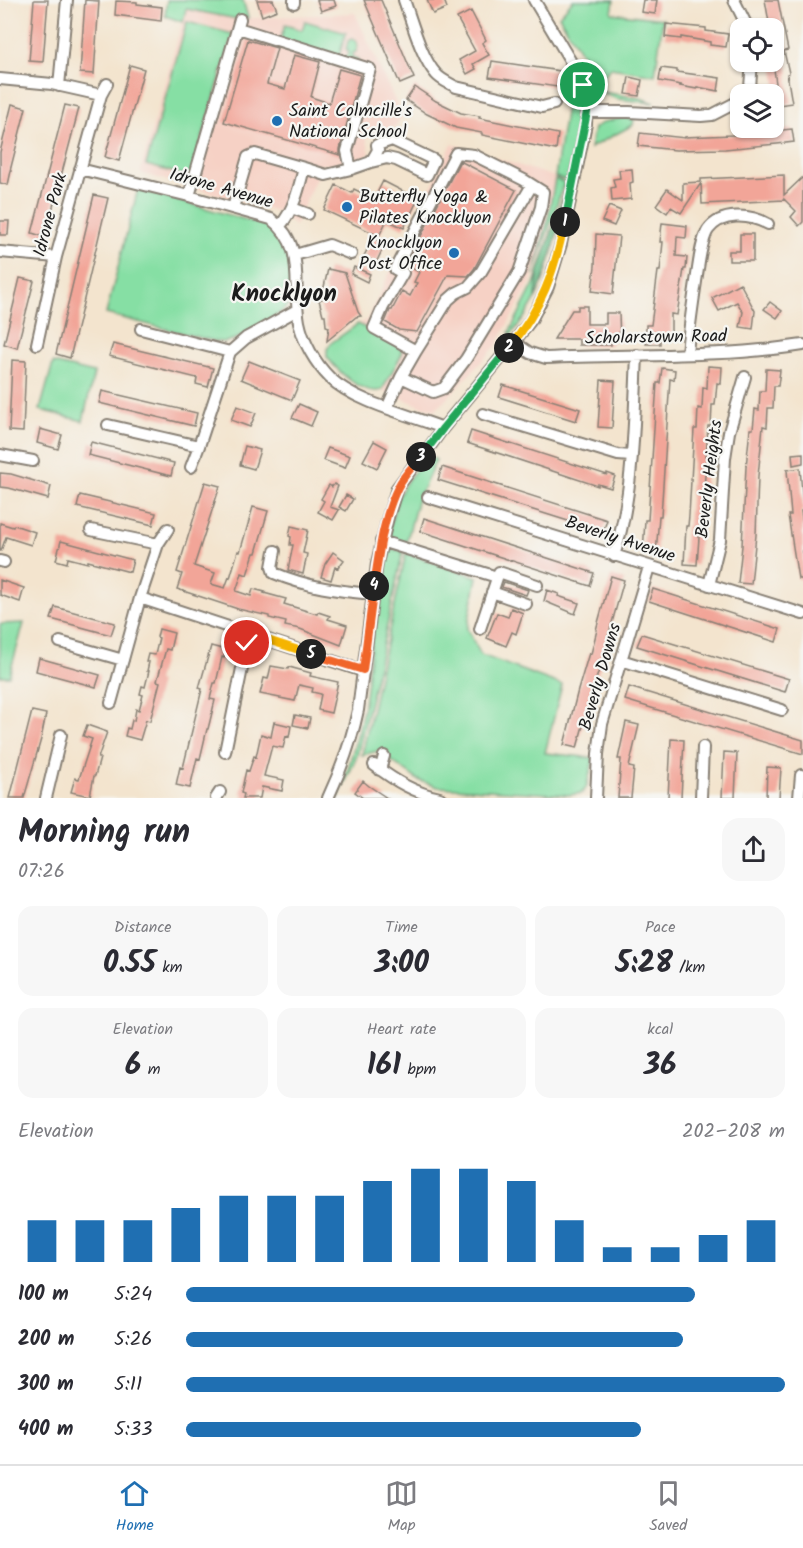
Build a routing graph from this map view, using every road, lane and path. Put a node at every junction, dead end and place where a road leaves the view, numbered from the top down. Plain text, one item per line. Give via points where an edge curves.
1 (67, 0) edge
2 (404, 0) edge
3 (534, 0) edge
4 (734, 0) edge
5 (743, 18) edge
6 (0, 79) edge
7 (107, 84) dead end
8 (59, 86) junction
9 (101, 95) junction
10 (554, 104) dead end
11 (730, 106) edge
12 (587, 112) junction
13 (371, 162) junction
14 (304, 168) junction
15 (80, 169) junction
16 (351, 169) junction
17 (532, 185) junction
18 (189, 196) junction
19 (232, 208) junction
20 (292, 208) junction
21 (308, 214) dead end
22 (768, 224) dead end
23 (280, 226) junction
24 (0, 252) edge
25 (351, 254) dead end
26 (295, 255) junction
27 (56, 257) junction
28 (297, 310) junction
29 (141, 329) dead end
30 (514, 342) junction
31 (37, 344) dead end
32 (803, 345) edge
33 (230, 351) junction
34 (416, 351) junction
35 (687, 354) junction
36 (636, 355) junction
37 (401, 376) junction
38 (745, 377) dead end
39 (387, 408) junction
40 (483, 414) dead end
41 (108, 425) dead end
42 (443, 428) junction
43 (200, 446) junction
44 (0, 455) edge
45 (631, 456) junction
46 (33, 461) dead end
47 (191, 467) dead end
48 (428, 497) dead end
49 (92, 530) dead end
50 (168, 530) dead end
51 (381, 541) junction
52 (158, 544) junction
53 (275, 551) dead end
54 (615, 556) junction
55 (649, 567) junction
56 (497, 578) junction
57 (537, 585) dead end
58 (708, 585) junction
59 (492, 592) junction
60 (373, 594) junction
61 (140, 598) junction
62 (526, 604) dead end
63 (803, 614) edge
64 (480, 629) dead end
65 (249, 634) junction
66 (60, 642) dead end
67 (123, 660) junction
68 (621, 660) junction
69 (363, 670) junction
70 (111, 703) dead end
71 (782, 710) dead end
72 (62, 735) dead end
73 (703, 747) dead end
74 (225, 752) dead end
75 (384, 756) dead end
76 (801, 775) dead end
77 (46, 798) edge
78 (328, 798) edge
79 (440, 798) edge
80 (596, 798) edge
81 (701, 798) edge
82 (800, 798) edge

1 - 8 street
2 - 10 street via 426,61 444,81 542,107
3 - 12 street via 578,73 586,92
4 - 5 street
6 - 8 street
7 - 9 street, Idrone Park
8 - 9 street
9 - 15 street, Idrone Park
11 - 12 street via 701,116
12 - 30 street via 548,287
13 - 13 street via 377,145 392,140 434,160 427,175 396,160
13 - 16 street
14 - 16 street via 326,175
14 - 19 street via 255,154 248,157
14 - 20 street
15 - 18 street, Idrone Avenue
15 - 27 street, Idrone Park
16 - 18 street via 347,151 370,69 239,23
17 - 34 street via 481,272 448,300
17 - 34 street via 474,155 456,153 395,269 404,273 374,328
17 - 37 street via 543,192 541,207 519,272 466,359 444,388 433,392
18 - 19 street, Idrone Avenue
19 - 23 street, Idrone Avenue via 271,219
20 - 21 street
20 - 23 street
22 - 35 street via 740,216 720,219 708,231 701,254
23 - 26 street, Idrone Avenue
24 - 27 street
25 - 26 street via 329,245
26 - 28 street, Idrone Avenue
27 - 31 street, Idrone Park
28 - 33 street
28 - 39 street, Idrone Avenue via 303,337 330,378 356,396
29 - 33 street
30 - 36 street, Scholarstown Road via 546,358
30 - 42 street
32 - 35 street, Scholarstown Road
33 - 43 street
34 - 37 street
35 - 36 street, Scholarstown Road
36 - 45 street
37 - 39 street
38 - 58 street, Beverly Heights via 729,432 720,540
39 - 42 street, Idrone Avenue
40 - 45 street
41 - 43 street
42 - 51 street via 398,488
43 - 47 street
44 - 46 street
45 - 54 street via 627,506
48 - 54 street, Beverly Avenue
49 - 52 street
50 - 52 street
51 - 56 street
51 - 60 street
52 - 61 street
53 - 60 street via 274,573 291,581
54 - 55 street, Beverly Avenue
55 - 58 street, Beverly Avenue
55 - 68 street, Beverly Downs
56 - 57 street via 499,572
56 - 59 street
58 - 63 street, Beverly Avenue
59 - 62 street
59 - 64 street
60 - 69 street
61 - 65 street
61 - 67 street
65 - 69 street
65 - 74 street
66 - 67 street
67 - 70 street
68 - 71 street
68 - 80 street, Beverly Downs via 602,724
69 - 78 street via 354,730
72 - 77 street
73 - 81 street
75 - 79 street via 377,768 409,789
76 - 82 street

